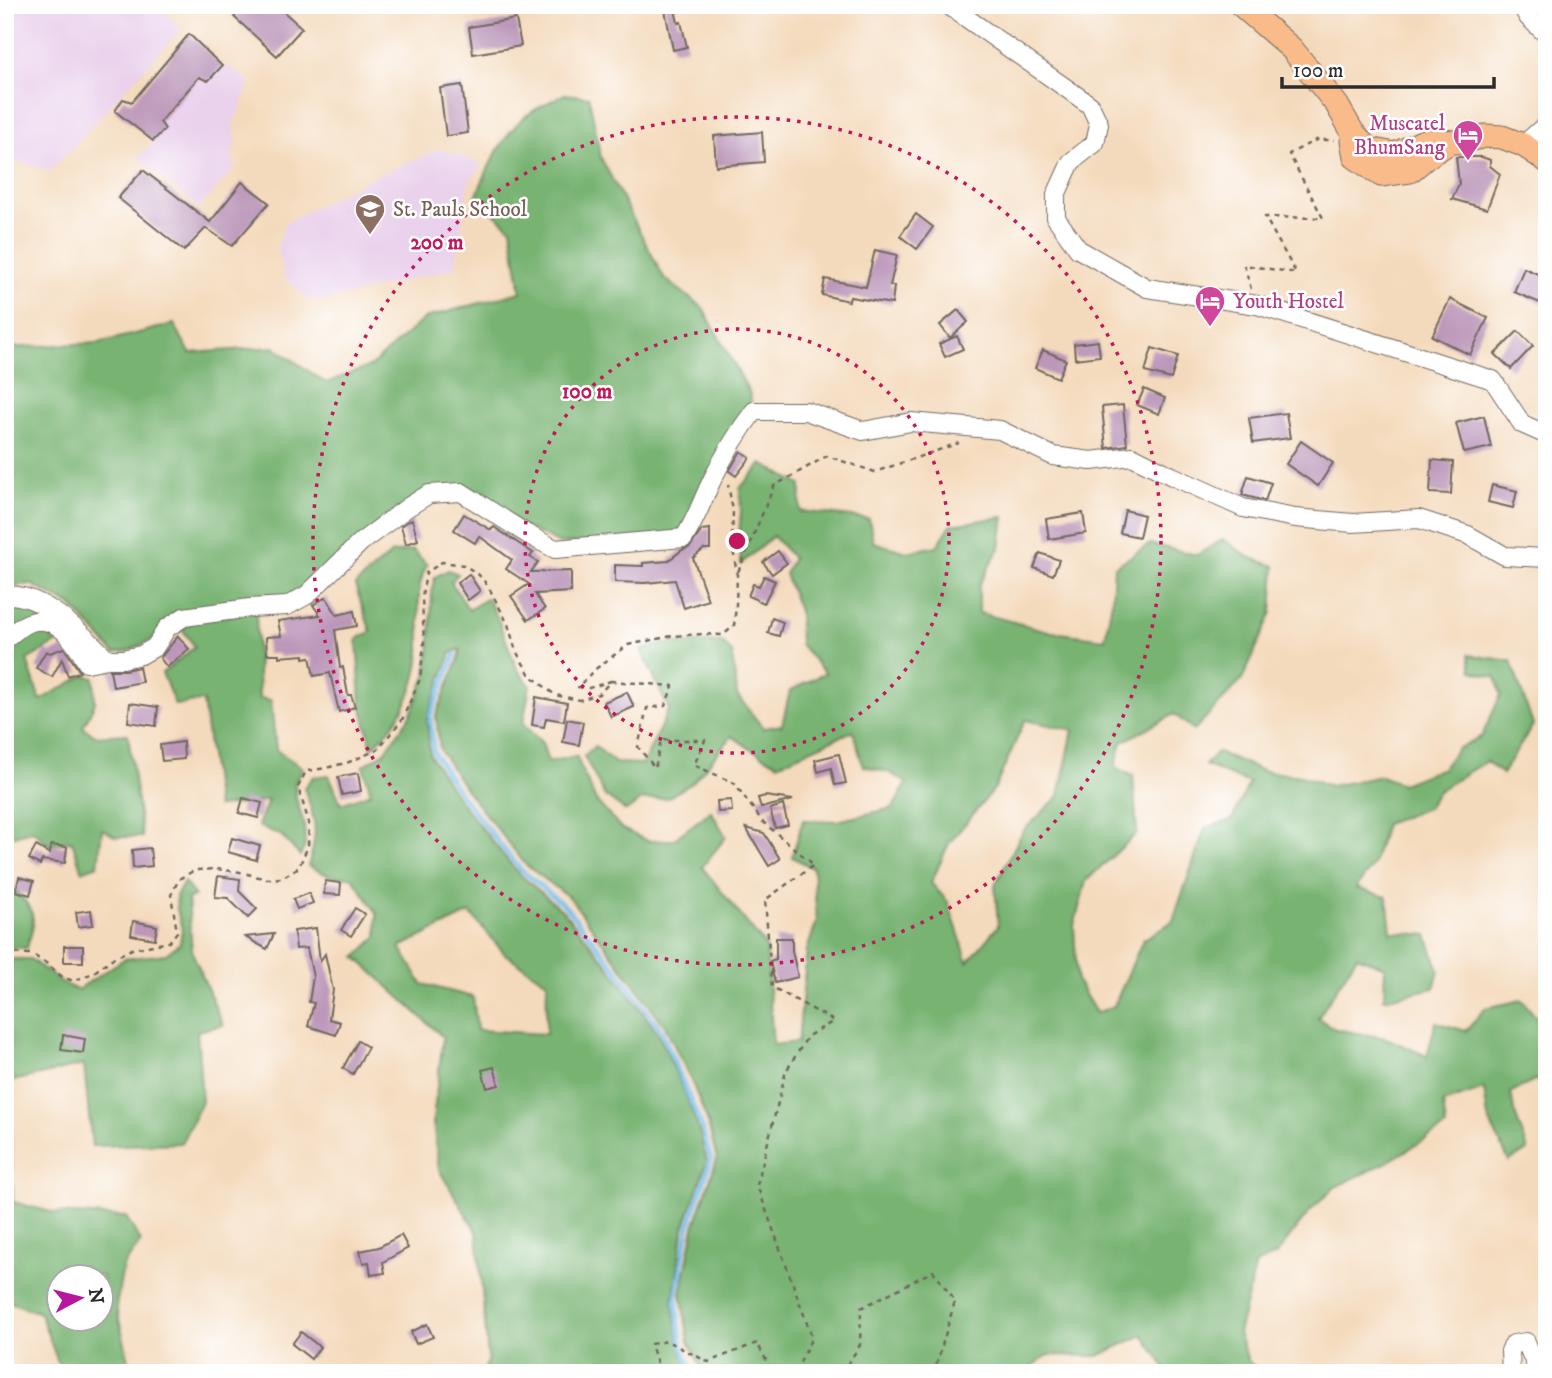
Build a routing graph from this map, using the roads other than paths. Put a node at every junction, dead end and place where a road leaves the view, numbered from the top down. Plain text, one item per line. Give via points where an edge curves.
1 (948, 5) edge
2 (1241, 5) edge
3 (1521, 5) edge
4 (1547, 34) edge
5 (1547, 124) edge
6 (1523, 145) junction
7 (1547, 161) edge
8 (1547, 435) edge
9 (1547, 558) edge
10 (5, 595) edge
11 (5, 640) edge
12 (108, 659) junction
13 (1511, 1373) edge
14 (1539, 1373) edge

1 - 8 street via 1090,106 1099,124 1095,143 1071,162 1056,195 1056,218 1078,249 1147,288 1257,305 1493,380 1522,424
2 - 6 main road via 1292,49 1337,106 1350,132 1368,149 1395,154 1424,141 1455,142 1485,136
3 - 4 street
5 - 6 street
6 - 7 main road
9 - 12 street via 1505,556 1468,535 1419,519 1353,523 1243,508 1132,456 1091,461 1053,456 1000,430 911,422 863,431 806,411 754,411 737,433 684,538 555,549 461,492 429,494 361,542 307,595 287,606 184,617 141,655
10 - 12 street via 41,603
11 - 12 street via 28,623 43,621 74,639 88,663
13 - 14 street via 1510,1351 1514,1344 1525,1342

